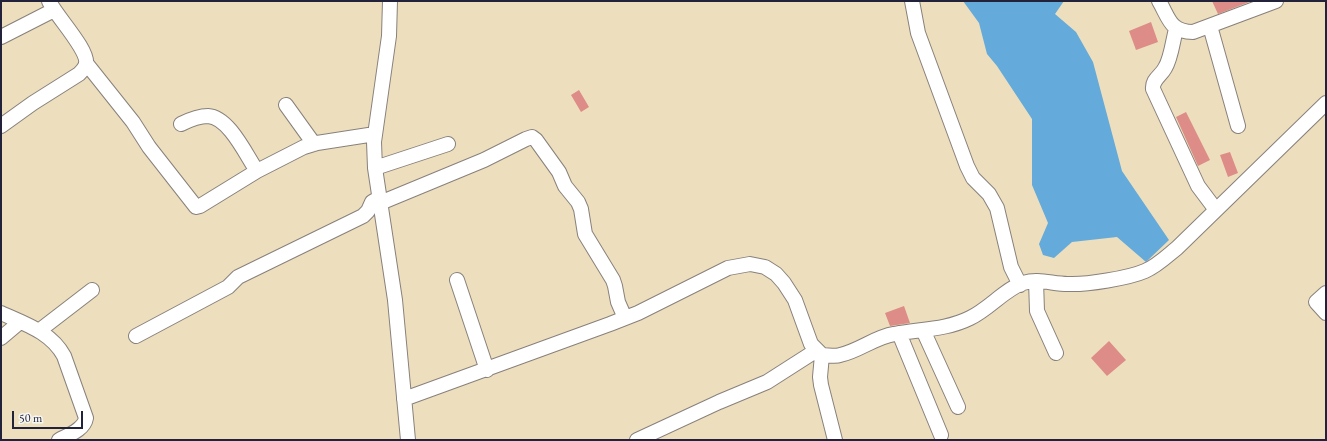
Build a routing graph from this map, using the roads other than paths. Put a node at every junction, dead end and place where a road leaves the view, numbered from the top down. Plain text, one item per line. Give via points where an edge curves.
1 (390, 1) edge
2 (912, 1) edge
3 (1159, 1) edge
4 (1276, 1) edge
5 (52, 5) edge
6 (1210, 26) junction
7 (1176, 29) junction
8 (1, 37) edge
9 (86, 63) junction
10 (1326, 103) edge
11 (286, 105) dead end
12 (181, 124) dead end
13 (1, 126) edge
14 (1238, 126) dead end
15 (375, 134) junction
16 (314, 144) junction
17 (448, 144) dead end
18 (375, 168) junction
19 (257, 171) junction
20 (380, 201) junction
21 (1216, 210) junction
22 (458, 280) dead end
23 (1036, 281) junction
24 (1020, 285) junction
25 (92, 290) dead end
26 (1326, 293) edge
27 (1, 313) edge
28 (1326, 313) edge
29 (624, 318) junction
30 (20, 322) junction
31 (40, 330) junction
32 (923, 330) junction
33 (898, 333) junction
34 (136, 336) dead end
35 (1, 338) edge
36 (820, 353) junction
37 (1056, 353) dead end
38 (488, 370) junction
39 (404, 399) junction
40 (958, 407) dead end
41 (941, 435) dead end
42 (832, 439) edge
43 (59, 440) edge
44 (408, 440) edge
45 (637, 440) edge

1 - 15 street via 389,36
2 - 24 street via 918,33 967,166 973,178 989,194 997,208 1011,267
3 - 7 street
4 - 6 street
5 - 8 street
5 - 9 street via 83,49
6 - 7 street via 1193,32
6 - 14 street
7 - 21 street via 1168,63 1152,84 1153,89 1198,186
9 - 13 street via 79,74
9 - 19 street via 196,207
10 - 21 street
11 - 16 street
12 - 19 street via 206,116 220,121 230,129
15 - 16 street
15 - 18 street
16 - 19 street
17 - 18 street
18 - 20 street
20 - 29 street via 464,169 532,137 578,202 585,234 616,286
20 - 34 street via 372,202 363,216 238,277 228,287
20 - 39 street via 395,300
21 - 23 street via 1177,248 1145,271 1082,284
22 - 38 street
23 - 24 street
23 - 37 street via 1037,311
24 - 32 street via 970,319 951,326
25 - 31 street
26 - 28 street via 1316,302
27 - 30 street
29 - 36 street via 728,268 750,264 765,267 784,283 795,300 811,344
29 - 38 street
30 - 31 street
30 - 35 street
31 - 43 street via 53,340 64,356 86,418 81,427
32 - 33 street
32 - 40 street
33 - 36 street via 840,356
33 - 41 street
36 - 42 street via 821,385
36 - 45 street via 767,382
38 - 39 street
39 - 44 street

